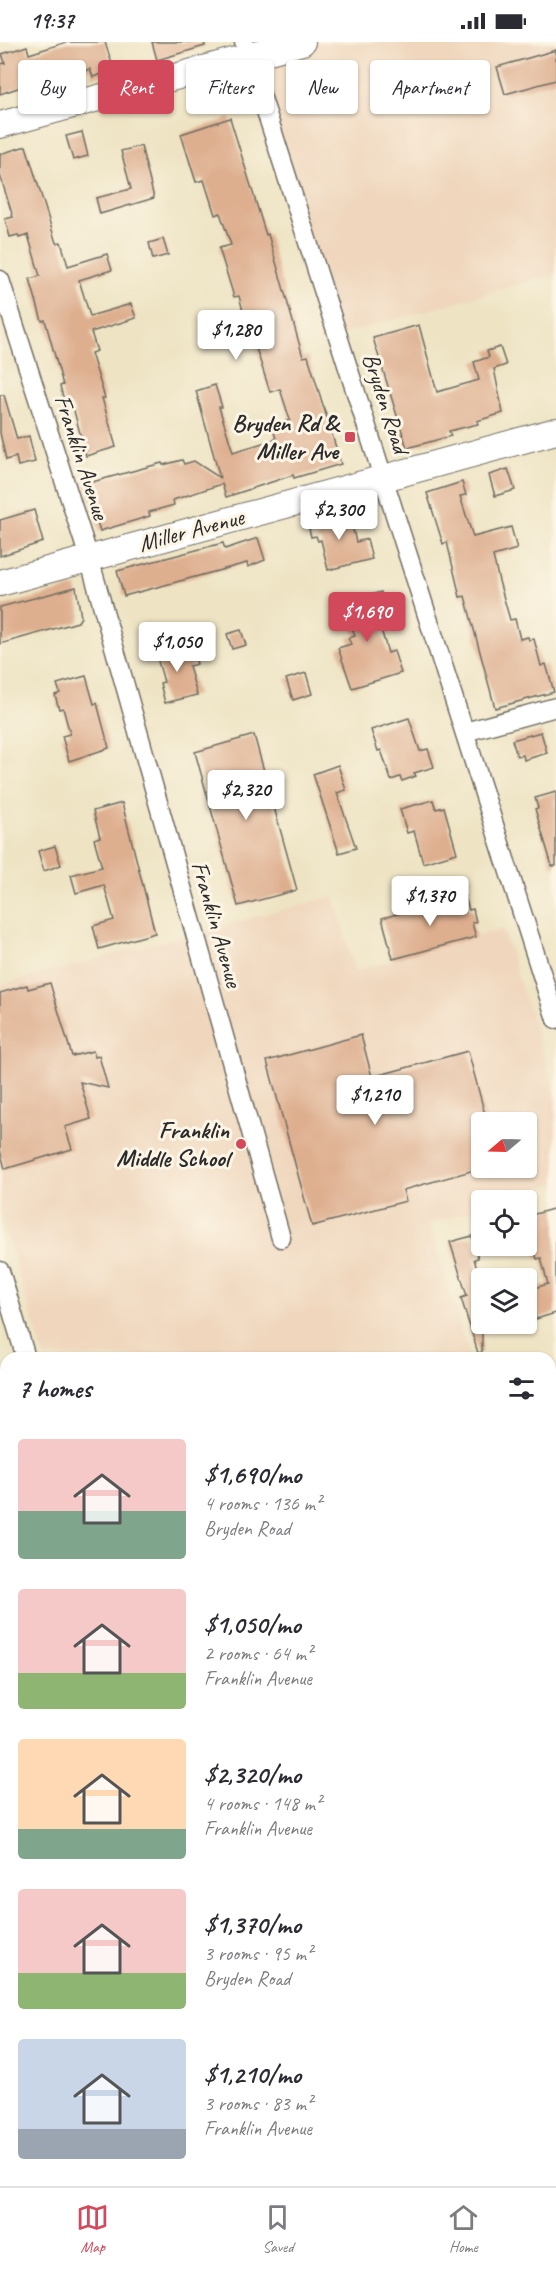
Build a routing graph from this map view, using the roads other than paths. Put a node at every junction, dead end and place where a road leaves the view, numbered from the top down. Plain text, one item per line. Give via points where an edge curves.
1 (302, 42) edge
2 (247, 49) edge
3 (0, 125) edge
4 (0, 280) edge
5 (556, 431) edge
6 (385, 478) junction
7 (89, 558) junction
8 (0, 583) edge
9 (556, 707) edge
10 (465, 732) junction
11 (556, 1019) edge
12 (281, 1238) dead end
13 (0, 1271) edge
14 (24, 1352) edge

1 - 2 street
2 - 3 street
2 - 6 street, Bryden Road
4 - 7 street, Franklin Avenue
5 - 6 street, Miller Avenue
6 - 7 street, Miller Avenue
6 - 10 street, Bryden Road
7 - 8 street, Miller Avenue
7 - 12 street, Franklin Avenue
9 - 10 street
10 - 11 street, Bryden Road
13 - 14 street

